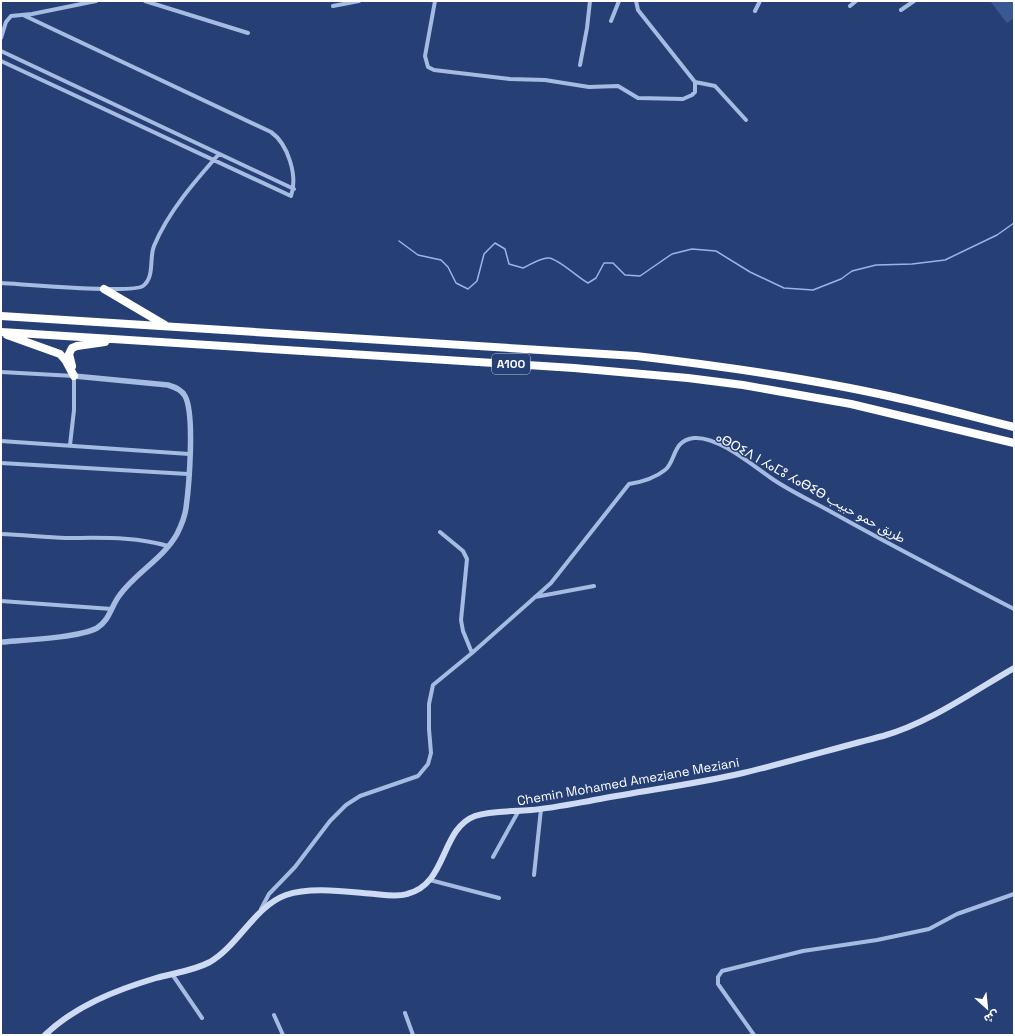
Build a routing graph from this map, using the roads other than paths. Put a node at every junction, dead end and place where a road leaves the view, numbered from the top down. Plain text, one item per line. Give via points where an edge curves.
1 (96, 1) edge
2 (145, 1) edge
3 (359, 1) edge
4 (435, 1) edge
5 (590, 1) edge
6 (619, 1) edge
7 (636, 1) edge
8 (760, 1) edge
9 (856, 1) edge
10 (914, 1) edge
11 (333, 6) dead end
12 (850, 6) dead end
13 (901, 10) dead end
14 (755, 11) dead end
15 (23, 15) junction
16 (611, 21) dead end
17 (248, 33) dead end
18 (1, 38) edge
19 (1, 51) edge
20 (1, 61) edge
21 (580, 65) dead end
22 (695, 82) junction
23 (746, 120) dead end
24 (219, 154) junction
25 (214, 160) junction
26 (294, 189) junction
27 (1, 283) edge
28 (104, 289) junction
29 (1, 316) edge
30 (167, 326) junction
31 (1, 332) edge
32 (124, 340) junction
33 (1, 372) edge
34 (74, 376) junction
35 (1014, 427) edge
36 (1, 440) edge
37 (1014, 443) edge
38 (70, 445) junction
39 (189, 454) junction
40 (1, 463) edge
41 (188, 474) junction
42 (440, 532) dead end
43 (1, 534) edge
44 (168, 546) junction
45 (594, 586) dead end
46 (535, 597) junction
47 (1, 602) edge
48 (112, 609) junction
49 (1014, 609) edge
50 (1, 642) edge
51 (472, 652) junction
52 (1014, 668) edge
53 (541, 809) junction
54 (518, 812) junction
55 (493, 857) dead end
56 (534, 875) dead end
57 (430, 880) junction
58 (1014, 894) edge
59 (499, 898) dead end
60 (256, 918) junction
61 (172, 974) junction
62 (405, 1013) dead end
63 (274, 1015) dead end
64 (202, 1018) dead end
65 (45, 1035) edge
66 (282, 1035) edge
67 (413, 1035) edge
68 (754, 1035) edge

1 - 15 street
2 - 17 street
3 - 11 street
4 - 22 street via 425,56 428,67 434,70 589,86 618,86 638,98 683,99 695,92
5 - 21 street
6 - 16 street
7 - 22 street via 638,10
8 - 14 street
9 - 12 street
10 - 13 street
15 - 18 street via 14,15 7,20
15 - 26 street via 271,132 286,149
19 - 24 street
20 - 25 street
22 - 23 street via 716,86
24 - 25 street
24 - 26 street
25 - 26 street via 291,196
25 - 28 street via 165,224 152,251 147,282 136,289
27 - 28 street
28 - 30 highway
29 - 30 highway, A100
30 - 35 highway, A100 via 588,352 682,361 892,396
31 - 32 highway, A100
31 - 34 highway via 60,354
32 - 34 highway via 72,348 69,354
32 - 37 highway, A100 via 566,367 688,378 851,404
33 - 34 street
34 - 38 street
34 - 39 street via 168,385 179,389 189,405
36 - 38 street
38 - 39 street
39 - 41 street
40 - 41 street
41 - 44 street via 186,509 177,534
42 - 51 street via 463,551 467,559 460,620 462,632
43 - 44 street via 64,538 105,537
44 - 48 street via 120,595
45 - 46 street
46 - 49 street, ⴰⴱⵔⵉⴷ ⵏ ⵃⴰⵎⵓ ⵃⴰⴱⵉⴱ طريق حمو حبيب via 551,583 629,484 644,481 667,469 676,450 684,441 694,438 704,439 724,448 774,480 863,530
46 - 51 street, ⴰⴱⵔⵉⴷ ⵏ ⵃⴰⵎⵓ ⵃⴰⴱⵉⴱ طريق حمو حبيب
47 - 48 street
48 - 50 street via 108,618 98,628 85,633
51 - 60 street, ⴰⴱⵔⵉⴷ ⵏ ⵃⴰⵎⵓ ⵃⴰⴱⵉⴱ طريق حمو حبيب via 433,685 429,704 431,753 428,764 418,776 360,796 346,805 269,894
52 - 53 main road, Chemin Mohamed Ameziane Meziani via 900,731 741,774
53 - 54 main road, Chemin Mohamed Ameziane Meziani
53 - 56 street
54 - 55 street
54 - 57 main road, Chemin Mohamed Ameziane Meziani via 473,817 461,826 452,837
57 - 59 street
57 - 60 main road, Chemin Mohamed Ameziane Meziani via 420,889 394,896 303,891 286,895 273,902
58 - 68 street via 958,914 929,929 877,940 803,950 722,971 718,977 718,984
60 - 61 main road, Chemin Mohamed Ameziane Meziani via 220,956 195,968
61 - 64 street
61 - 65 main road, Chemin Mohamed Ameziane Meziani via 95,1000 66,1017
62 - 67 street
63 - 66 street

